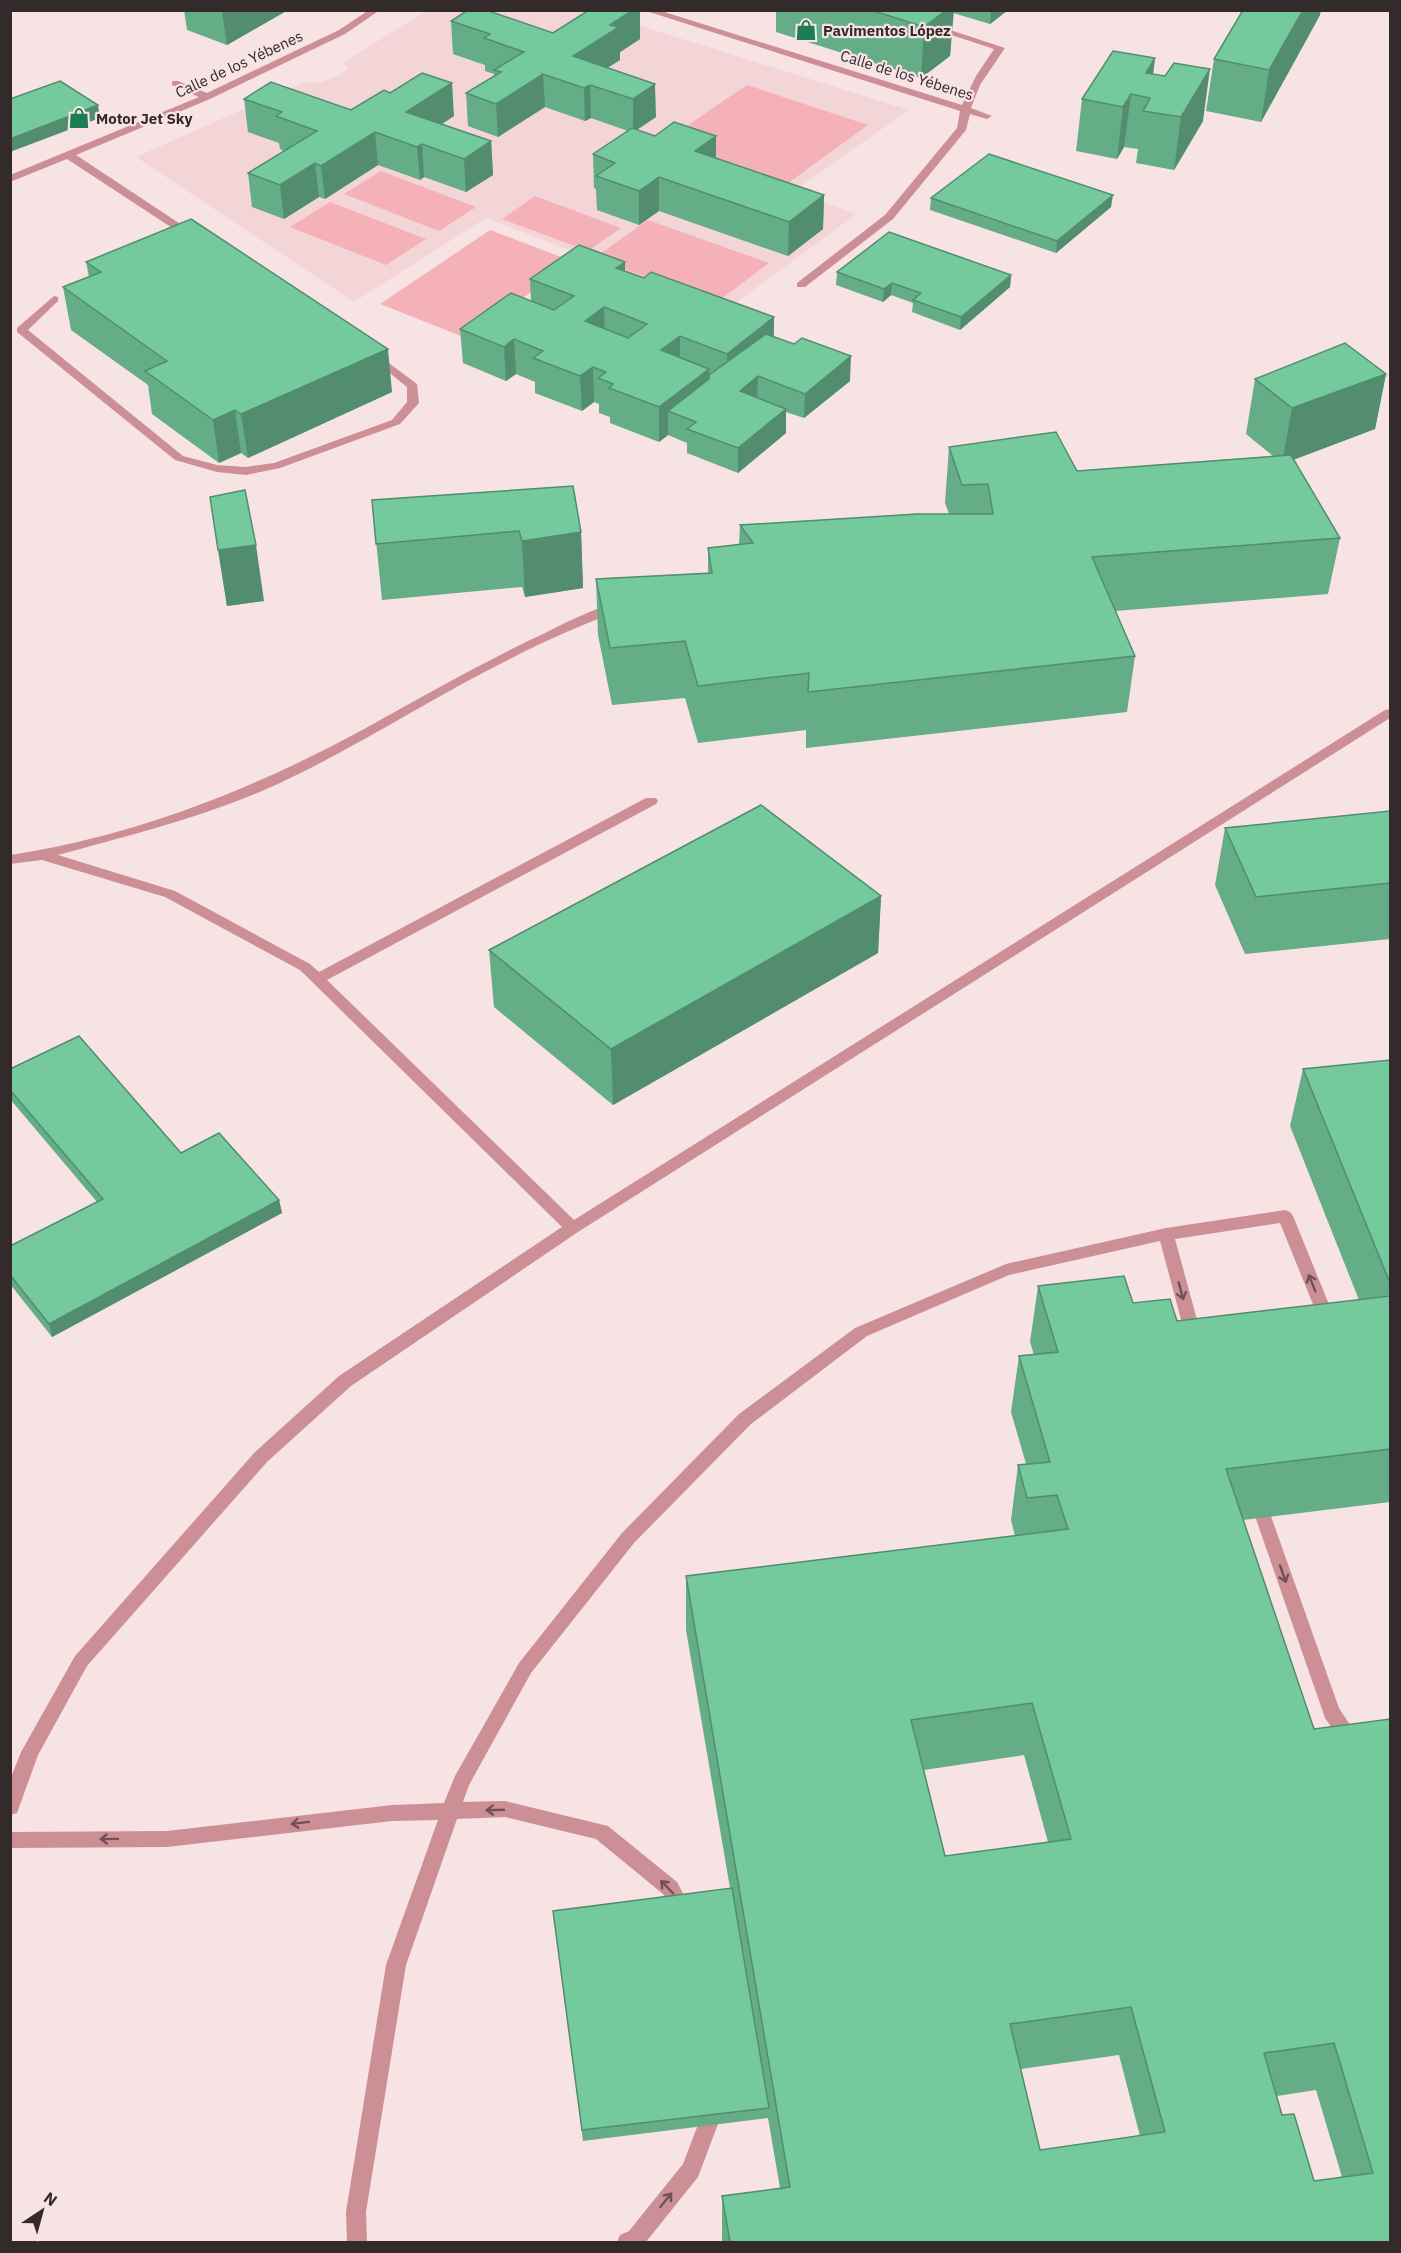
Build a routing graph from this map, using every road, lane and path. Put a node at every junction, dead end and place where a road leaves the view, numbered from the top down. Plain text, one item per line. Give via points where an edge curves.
1 (376, 10) edge
2 (647, 10) edge
3 (924, 24) edge
4 (175, 83) dead end
5 (207, 97) junction
6 (964, 109) junction
7 (987, 116) dead end
8 (70, 156) junction
9 (10, 179) edge
10 (205, 244) edge
11 (801, 285) dead end
12 (54, 299) dead end
13 (362, 347) edge
14 (631, 602) edge
15 (1390, 713) edge
16 (651, 801) dead end
17 (42, 855) junction
18 (10, 860) edge
19 (317, 979) junction
20 (573, 1228) junction
21 (1166, 1234) junction
22 (1333, 1335) edge
23 (1197, 1349) edge
24 (1264, 1519) edge
25 (1390, 1738) edge
26 (10, 1807) edge
27 (10, 1840) edge
28 (694, 1929) edge
29 (721, 2089) edge
30 (357, 2242) edge
31 (627, 2242) edge

1 - 5 street, Calle de los Yébenes via 342,32
2 - 6 street, Calle de los Yébenes
3 - 6 street via 1000,48 975,82
4 - 5 street
5 - 8 street, Calle de los Yébenes
6 - 7 street, Calle de los Yébenes
6 - 11 street via 962,128 889,217
8 - 9 street, Calle de los Yébenes
8 - 10 street
12 - 13 street via 21,330 179,458 217,468 246,471 276,466 396,422 413,403 413,386
14 - 17 street via 503,657 259,787 153,825
15 - 20 street
16 - 19 street
17 - 18 street
17 - 19 street via 170,894 305,967
19 - 20 street
20 - 26 street via 345,1381 261,1457 81,1662 30,1752
22 -> 21 street via 1285,1216
21 -> 23 street
21 - 30 street via 1006,1270 861,1332 745,1419 621,1548 525,1668 461,1782 396,1965 356,2212
24 -> 25 street via 1331,1712 1347,1735
28 -> 27 street via 670,1888 601,1832 505,1809 392,1813 167,1839
31 -> 29 street via 636,2238 691,2170

